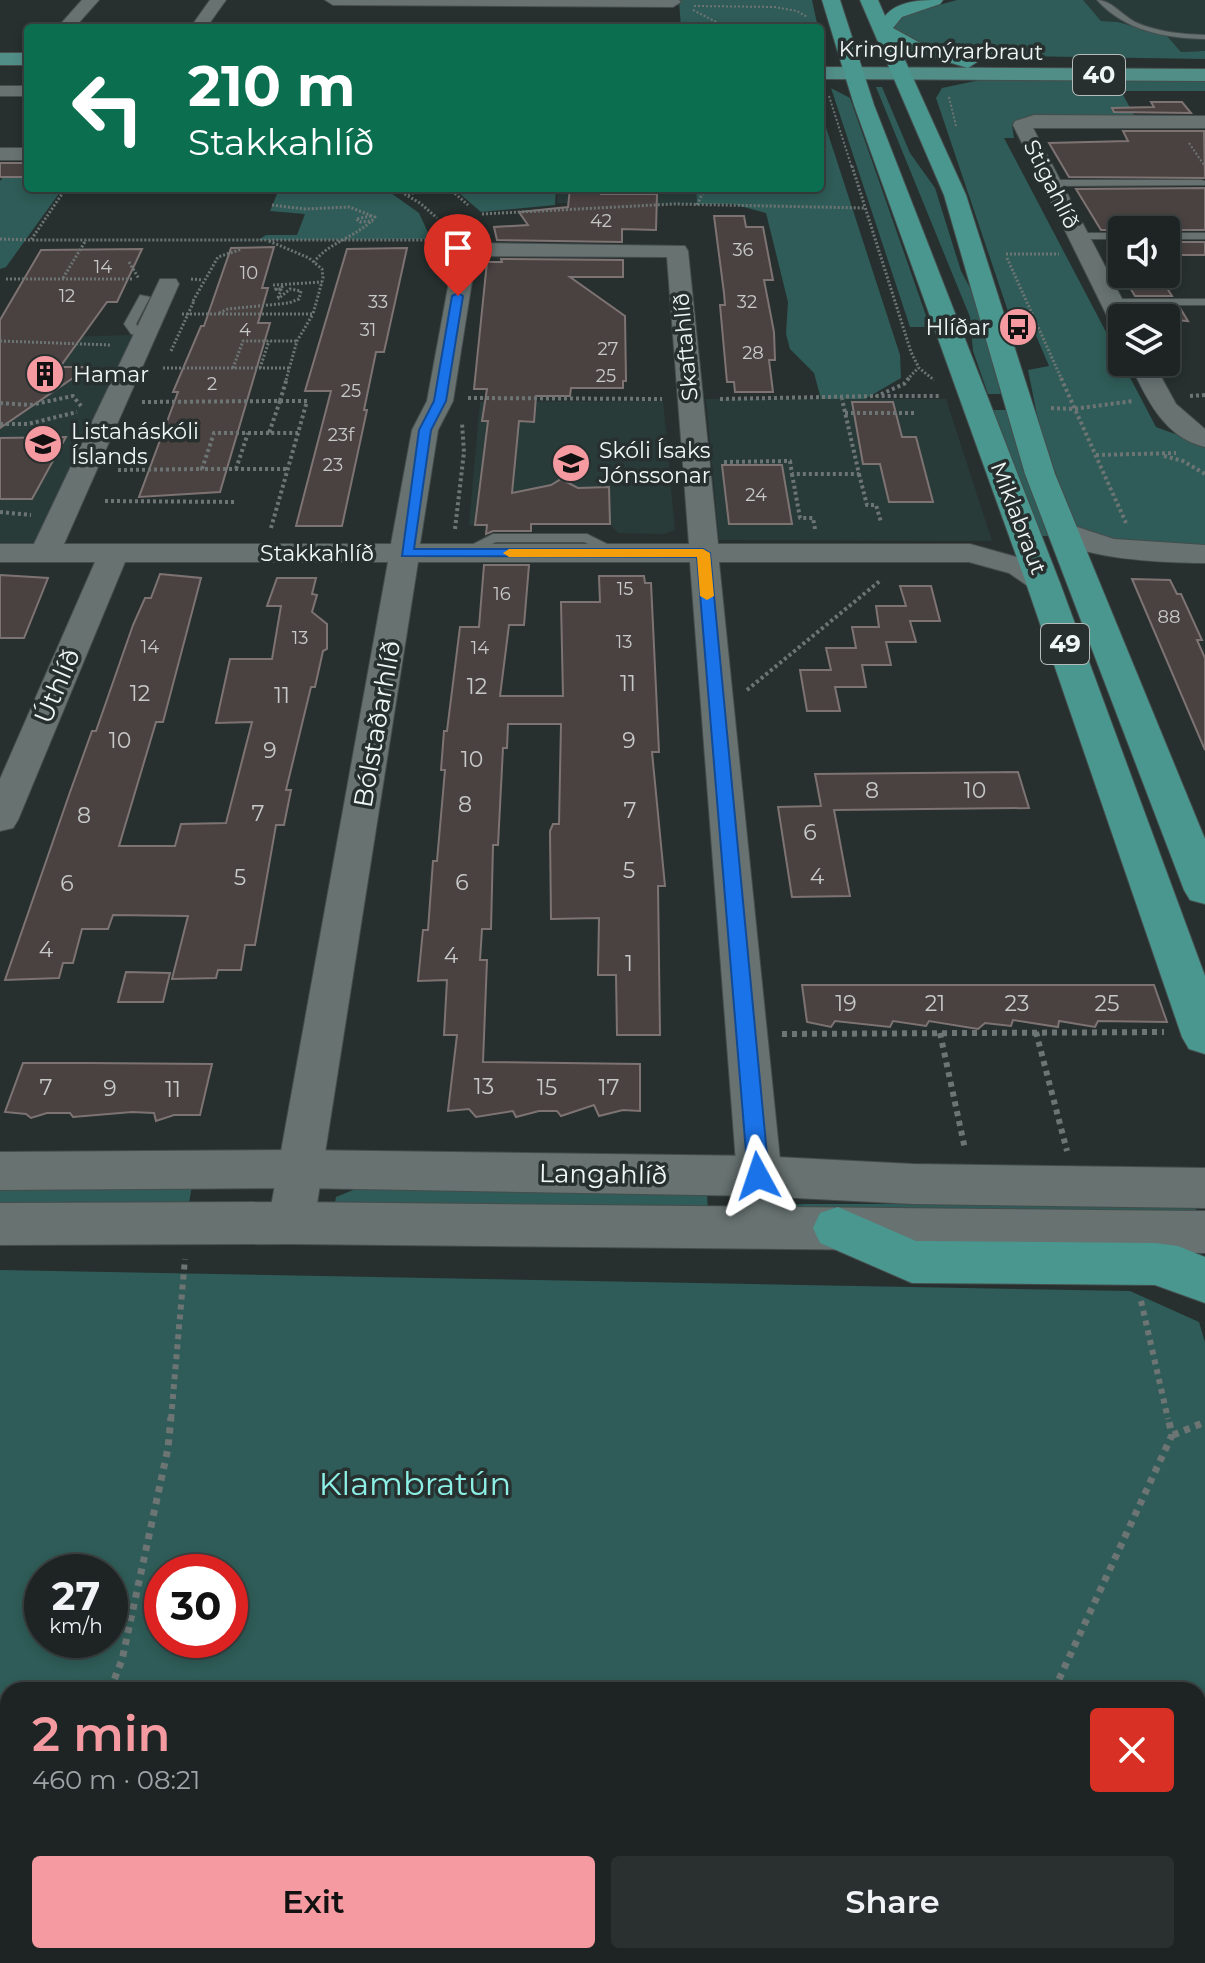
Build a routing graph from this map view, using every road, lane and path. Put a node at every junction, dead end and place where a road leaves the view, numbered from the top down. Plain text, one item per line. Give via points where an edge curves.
1 (91, 0) edge
2 (218, 0) edge
3 (339, 0) edge
4 (831, 0) edge
5 (869, 0) edge
6 (934, 0) edge
7 (1101, 0) edge
8 (471, 1) edge
9 (673, 2) dead end
10 (777, 7) junction
11 (800, 7) dead end
12 (331, 8) edge
13 (581, 9) edge
14 (807, 17) dead end
15 (451, 20) dead end
16 (69, 24) edge
17 (201, 24) edge
18 (720, 24) edge
19 (883, 30) junction
20 (1205, 37) edge
21 (831, 49) edge
22 (0, 59) edge
23 (24, 59) edge
24 (968, 62) junction
25 (1205, 62) edge
26 (853, 67) junction
27 (897, 68) junction
28 (0, 69) edge
29 (24, 69) edge
30 (992, 75) junction
31 (1205, 75) edge
32 (824, 80) edge
33 (824, 82) edge
34 (824, 87) edge
35 (0, 91) edge
36 (24, 91) edge
37 (912, 100) junction
38 (864, 105) junction
39 (1205, 122) edge
40 (0, 154) edge
41 (24, 154) edge
42 (1052, 183) junction
43 (1201, 183) dead end
44 (63, 192) edge
45 (401, 192) edge
46 (420, 192) joint
47 (450, 192) edge
48 (703, 192) edge
49 (407, 195) junction
50 (414, 199) junction
51 (272, 205) dead end
52 (697, 205) junction
53 (865, 208) junction
54 (462, 226) junction
55 (1180, 236) edge
56 (1205, 236) edge
57 (0, 239) edge
58 (1108, 239) edge
59 (31, 240) junction
60 (86, 240) junction
61 (267, 240) junction
62 (349, 240) junction
63 (1083, 245) junction
64 (242, 249) dead end
65 (1006, 254) dead end
66 (129, 262) dead end
67 (314, 262) junction
68 (63, 278) junction
69 (6, 279) dead end
70 (139, 279) junction
71 (203, 280) junction
72 (322, 282) junction
73 (273, 285) dead end
74 (283, 285) junction
75 (1022, 290) dead end
76 (167, 294) junction
77 (1113, 302) joint
78 (1205, 302) edge
79 (193, 304) junction
80 (219, 314) junction
81 (313, 314) junction
82 (143, 340) junction
83 (0, 341) edge
84 (269, 341) junction
85 (297, 341) junction
86 (163, 368) dead end
87 (233, 368) junction
88 (260, 368) junction
89 (289, 368) junction
90 (919, 368) junction
91 (1149, 376) edge
92 (877, 396) junction
93 (463, 398) dead end
94 (690, 399) junction
95 (842, 399) junction
96 (1136, 401) dead end
97 (279, 402) junction
98 (0, 403) edge
99 (114, 403) junction
100 (1073, 409) junction
101 (461, 410) dead end
102 (845, 413) junction
103 (915, 413) dead end
104 (0, 424) edge
105 (248, 433) junction
106 (269, 433) junction
107 (298, 433) junction
108 (1205, 439) edge
109 (1176, 453) dead end
110 (1147, 454) junction
111 (1096, 455) junction
112 (695, 462) junction
113 (202, 469) junction
114 (236, 469) junction
115 (288, 469) junction
116 (118, 470) dead end
117 (1001, 472) junction
118 (792, 474) junction
119 (859, 474) junction
120 (1205, 474) edge
121 (105, 501) dead end
122 (237, 502) dead end
123 (881, 522) dead end
124 (814, 523) dead end
125 (1062, 531) junction
126 (1134, 541) junction
127 (459, 543) junction
128 (0, 553) edge
129 (45, 553) junction
130 (114, 553) junction
131 (264, 553) junction
132 (406, 553) junction
133 (703, 553) junction
134 (881, 553) junction
135 (970, 553) junction
136 (1205, 554) edge
137 (1061, 578) junction
138 (715, 692) junction
139 (0, 820) edge
140 (1205, 890) edge
141 (1036, 1032) junction
142 (940, 1033) junction
143 (746, 1034) junction
144 (1186, 1034) edge
145 (966, 1157) dead end
146 (1069, 1157) dead end
147 (300, 1169) junction
148 (0, 1171) edge
149 (758, 1176) junction
150 (1205, 1188) edge
151 (291, 1223) junction
152 (0, 1224) edge
153 (764, 1228) junction
154 (838, 1228) junction
155 (1205, 1232) edge
156 (186, 1249) dead end
157 (1205, 1281) edge
158 (1139, 1295) dead end
159 (1205, 1422) edge
160 (1172, 1435) junction
161 (113, 1682) edge
162 (1058, 1682) edge

1 - 16 street
2 - 17 street
3 - 8 street
3 - 12 street
4 - 21 highway, Miklabraut / 49
5 - 19 highway, Miklabraut / 49
6 - 19 highway via 896,13
7 - 20 lane via 1116,16 1137,26
8 - 13 street
8 - 15 street via 453,12
9 - 13 street
10 - 11 path
10 - 14 path
10 - 18 path via 758,0 685,6
19 - 24 highway via 921,50
19 - 27 highway, Miklabraut / 49
21 - 26 main road, Kringlumýrarbraut / 40
21 - 26 highway, Miklabraut / 49
22 - 23 main road
24 - 25 main road, Kringlumýrarbraut / 40
24 - 27 main road, Kringlumýrarbraut / 40
26 - 27 main road, Kringlumýrarbraut / 40
26 - 32 main road, Kringlumýrarbraut / 40
26 - 38 highway, Miklabraut / 49
27 - 30 main road, Kringlumýrarbraut / 40
27 - 37 highway, Miklabraut / 49
28 - 29 main road
30 - 31 main road, Kringlumýrarbraut / 40
30 - 37 highway via 945,83
33 - 38 highway
34 - 53 path
35 - 36 street
37 - 125 highway, Miklabraut / 49 via 955,195 1017,407
38 - 117 highway, Miklabraut / 49
39 - 42 street, Stigahlíð via 1022,125
40 - 41 street
42 - 43 lane
42 - 63 street, Stigahlíð
44 - 59 path
45 - 49 path
46 - 49 path
46 - 50 path
47 - 54 path
48 - 52 path
49 - 50 path
50 - 54 path
51 - 62 path via 364,209 373,218
52 - 53 path
52 - 54 path via 572,205
53 - 90 path
54 - 62 path
54 - 94 street, Skaftahlíð via 677,251
54 - 132 street, Bólstaðarhlíð via 440,401 425,430
55 - 56 lane
57 - 59 path
58 - 63 lane
59 - 60 path
60 - 61 path
60 - 68 path
61 - 62 path
61 - 67 path
62 - 67 path via 323,251
63 - 65 path
63 - 77 street, Stigahlíð
64 - 71 path via 218,257
66 - 70 path
67 - 72 path via 322,269
68 - 69 path
68 - 70 path
70 - 76 path
71 - 76 path
71 - 79 path
72 - 74 path
72 - 81 path
73 - 74 path
74 - 80 path via 274,289 281,290 278,299 295,288 301,291 299,299
75 - 100 path
76 - 79 path
76 - 79 path
76 - 80 path
76 - 82 street
77 - 78 lane
80 - 81 path
81 - 85 path
82 - 83 path
82 - 99 street
84 - 85 path
84 - 87 path via 243,341
84 - 88 path
85 - 89 path
86 - 87 path
87 - 88 path
88 - 89 path
89 - 97 path
90 - 92 path via 904,384
90 - 92 path via 946,397
91 - 108 street via 1174,422
92 - 95 path
93 - 94 path
94 - 95 path
94 - 112 street, Skaftahlíð
95 - 102 path
96 - 100 path
97 - 99 path
97 - 106 path
97 - 107 path via 307,401
98 - 104 path via 30,405 73,396 84,410 28,424
99 - 129 street
100 - 111 path
101 - 127 path
102 - 103 path
102 - 119 path
105 - 106 path
105 - 113 path via 214,433
105 - 114 path
106 - 107 path
107 - 115 path
109 - 110 path
110 - 111 path
110 - 120 path via 1183,461
111 - 126 path
112 - 118 path via 790,461
112 - 133 street, Skaftahlíð
113 - 114 path
113 - 116 path
114 - 115 path
115 - 131 path
117 - 135 street, Stakkahlíð via 1008,534 1003,542
117 - 137 highway, Miklabraut / 49
118 - 119 path
118 - 124 path via 800,518 813,518
119 - 123 path via 867,505 876,505
121 - 122 path
125 - 126 street via 1089,543
125 - 137 highway, Miklabraut / 49
126 - 136 street
126 - 137 street via 1117,558
127 - 132 street, Stakkahlíð
127 - 133 street, Stakkahlíð
128 - 129 street, Stakkahlíð
129 - 130 street, Stakkahlíð
130 - 131 street, Stakkahlíð
130 - 139 street, Úthlíð
131 - 132 street, Stakkahlíð
132 - 147 street, Bólstaðarhlíð
133 - 134 street, Stakkahlíð
133 - 138 street, Skaftahlíð
134 - 135 street, Stakkahlíð
134 - 138 path via 885,577 749,690
135 - 137 street, Stakkahlíð
137 - 140 highway, Miklabraut / 49
137 - 144 highway, Miklabraut / 49
138 - 143 street, Skaftahlíð
141 - 142 path
141 - 144 path
141 - 146 path
142 - 143 path
142 - 145 path
143 - 149 street, Skaftahlíð
147 - 148 street, Langahlíð
147 - 149 street, Langahlíð
147 - 151 street, Bólstaðarhlíð
149 - 150 street, Langahlíð
149 - 153 street, Skaftahlíð
151 - 152 street, Langahlíð
151 - 153 street, Langahlíð
153 - 154 street, Langahlíð
154 - 155 street, Langahlíð
154 - 157 highway via 912,1262 1155,1264
156 - 161 path via 168,1448
158 - 160 path
159 - 160 path
160 - 162 path

